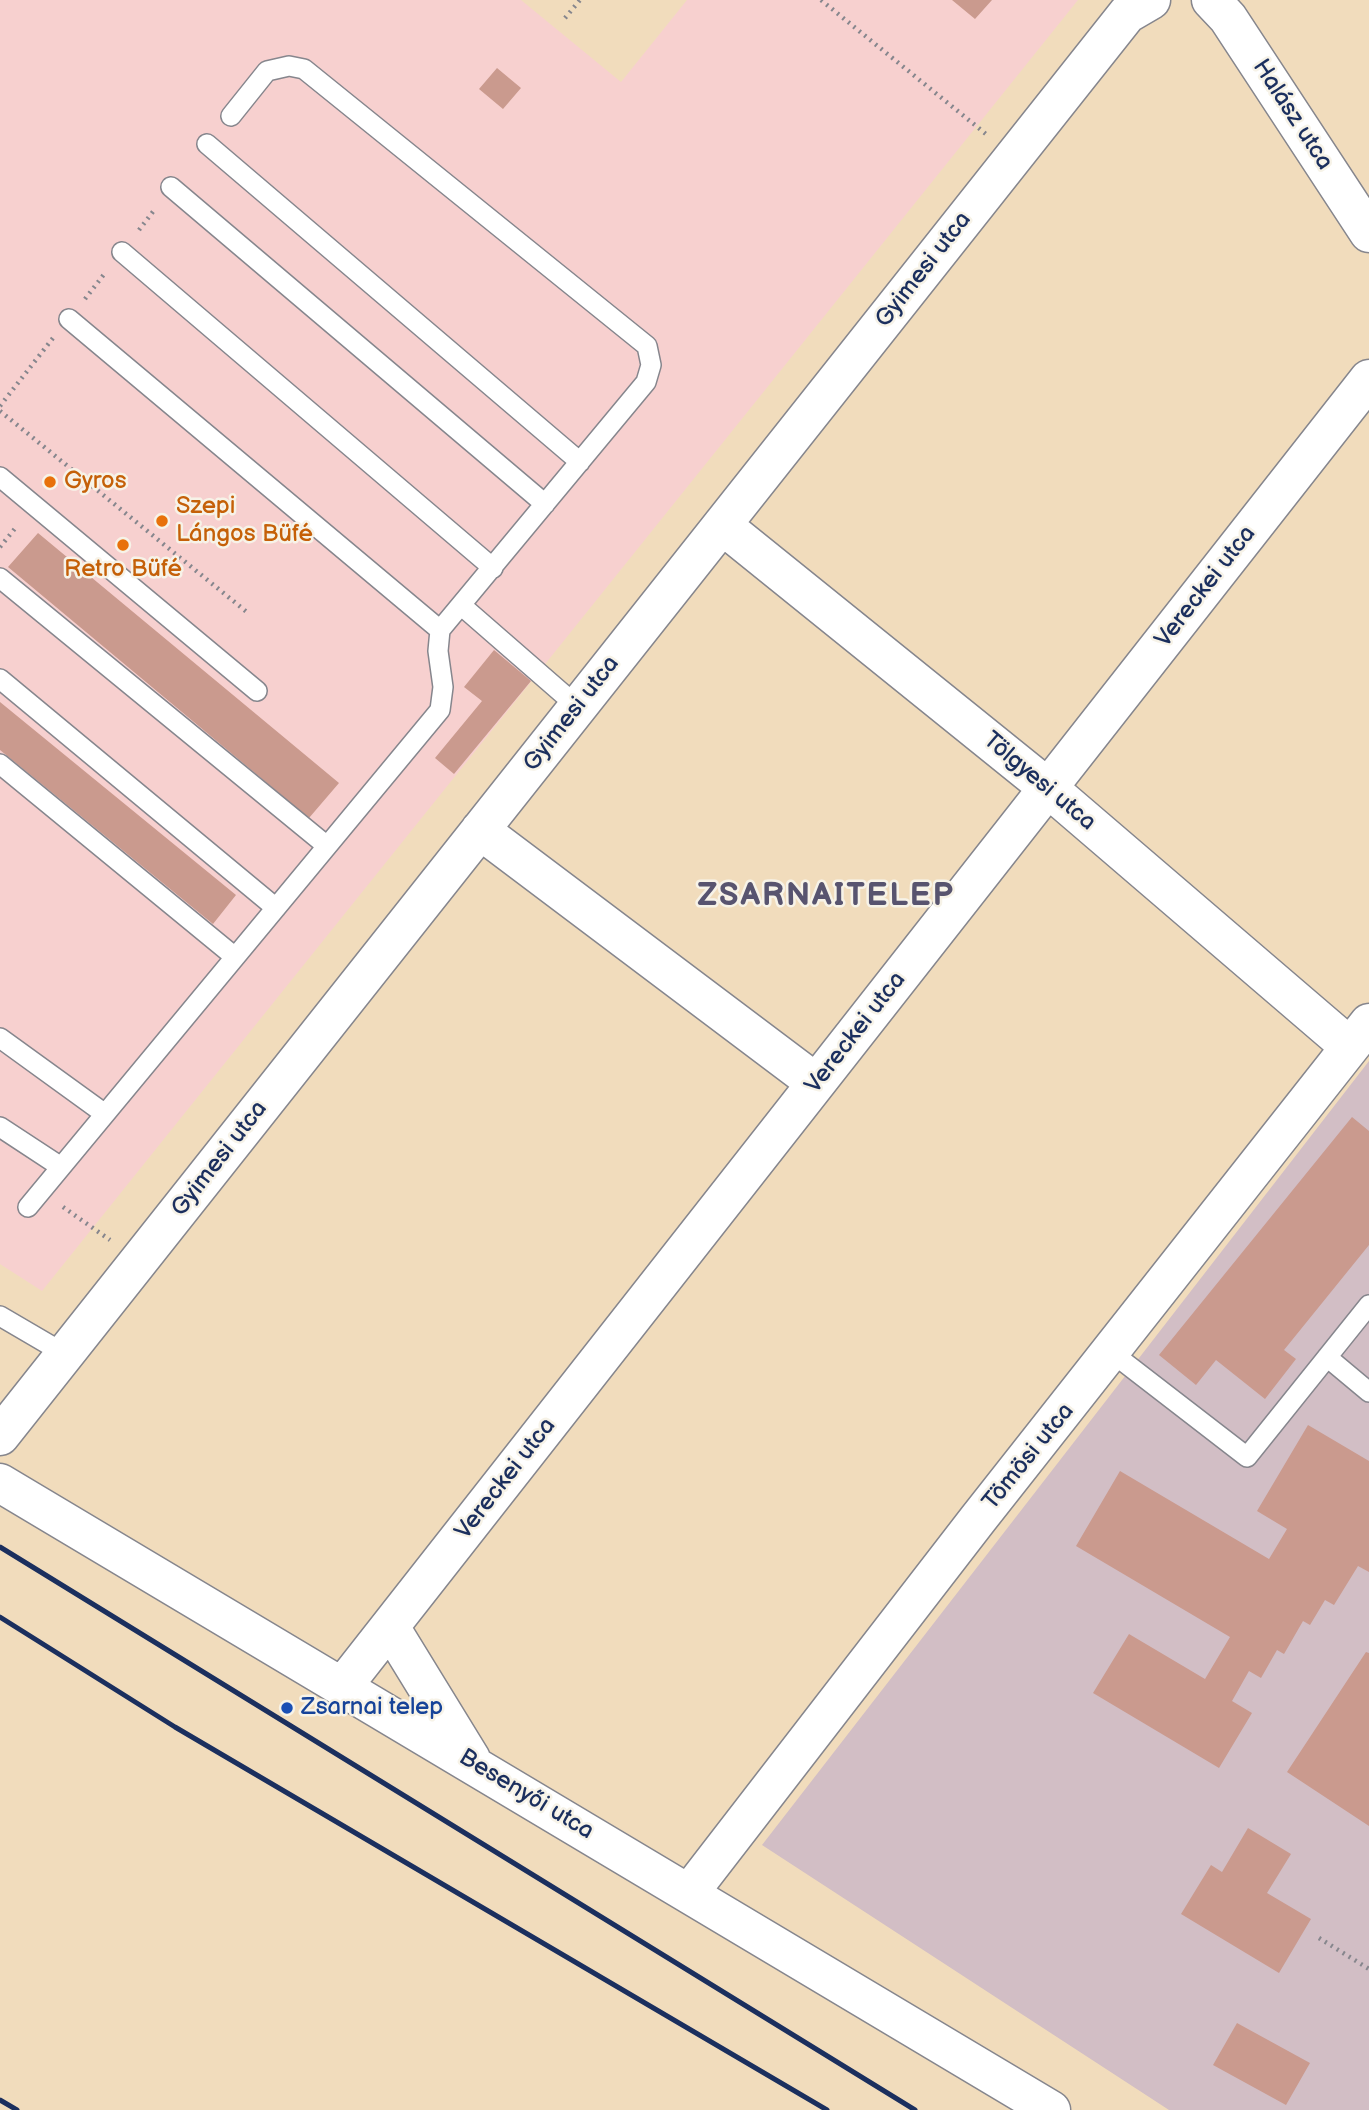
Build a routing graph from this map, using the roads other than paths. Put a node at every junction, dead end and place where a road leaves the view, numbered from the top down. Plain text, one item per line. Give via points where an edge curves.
1 (1151, 0) edge
2 (1210, 0) edge
3 (231, 116) dead end
4 (207, 144) dead end
5 (172, 187) dead end
6 (1369, 233) edge
7 (122, 252) dead end
8 (69, 319) dead end
9 (1369, 379) edge
10 (580, 462) junction
11 (0, 478) edge
12 (545, 504) junction
13 (722, 525) junction
14 (493, 568) junction
15 (0, 578) edge
16 (462, 606) junction
17 (440, 630) junction
18 (0, 679) edge
19 (257, 691) dead end
20 (578, 706) junction
21 (0, 764) edge
22 (1048, 788) junction
23 (480, 830) junction
24 (327, 846) junction
25 (276, 908) junction
26 (235, 957) junction
27 (1359, 1035) edge
28 (0, 1038) edge
29 (816, 1083) junction
30 (105, 1114) junction
31 (0, 1127) edge
32 (61, 1167) junction
33 (35, 1199) road end
34 (1369, 1305) edge
35 (0, 1316) edge
36 (1111, 1352) junction
37 (65, 1354) junction
38 (1327, 1357) junction
39 (1369, 1392) edge
40 (0, 1436) edge
41 (0, 1483) edge
42 (390, 1627) junction
43 (343, 1686) junction
44 (474, 1764) junction
45 (690, 1892) junction
46 (1051, 2110) edge

1 - 13 street, Gyimesi utca via 1127,14
2 - 6 street, Halász utca via 1228,18
3 - 10 lane via 267,71 289,66 304,69 647,346 651,365 646,382
4 - 10 lane
5 - 12 lane
7 - 14 lane
8 - 17 lane
9 - 22 street, Vereckei utca
10 - 12 lane
11 - 19 lane
12 - 14 lane
13 - 20 street, Gyimesi utca
13 - 22 street, Tölgyesi utca
14 - 16 lane
15 - 24 lane
16 - 17 lane
16 - 20 lane
17 - 24 lane via 440,710
18 - 25 lane
20 - 23 street, Gyimesi utca
21 - 26 lane
22 - 27 street, Tölgyesi utca
22 - 29 street, Vereckei utca
23 - 29 street
23 - 37 street, Gyimesi utca
24 - 25 lane
25 - 26 lane
26 - 30 lane
27 - 36 street, Tömösi utca
28 - 30 lane
29 - 42 street, Vereckei utca
30 - 32 lane
31 - 32 lane
32 - 33 lane
34 - 38 lane
35 - 37 lane
36 - 38 lane via 1247,1458
36 - 45 street, Tömösi utca
37 - 40 street, Gyimesi utca
38 - 39 lane
41 - 43 street, Besenyői utca
42 - 43 street, Vereckei utca
42 - 44 street
43 - 44 street, Besenyői utca
44 - 45 street, Besenyői utca
45 - 46 street, Besenyői utca

